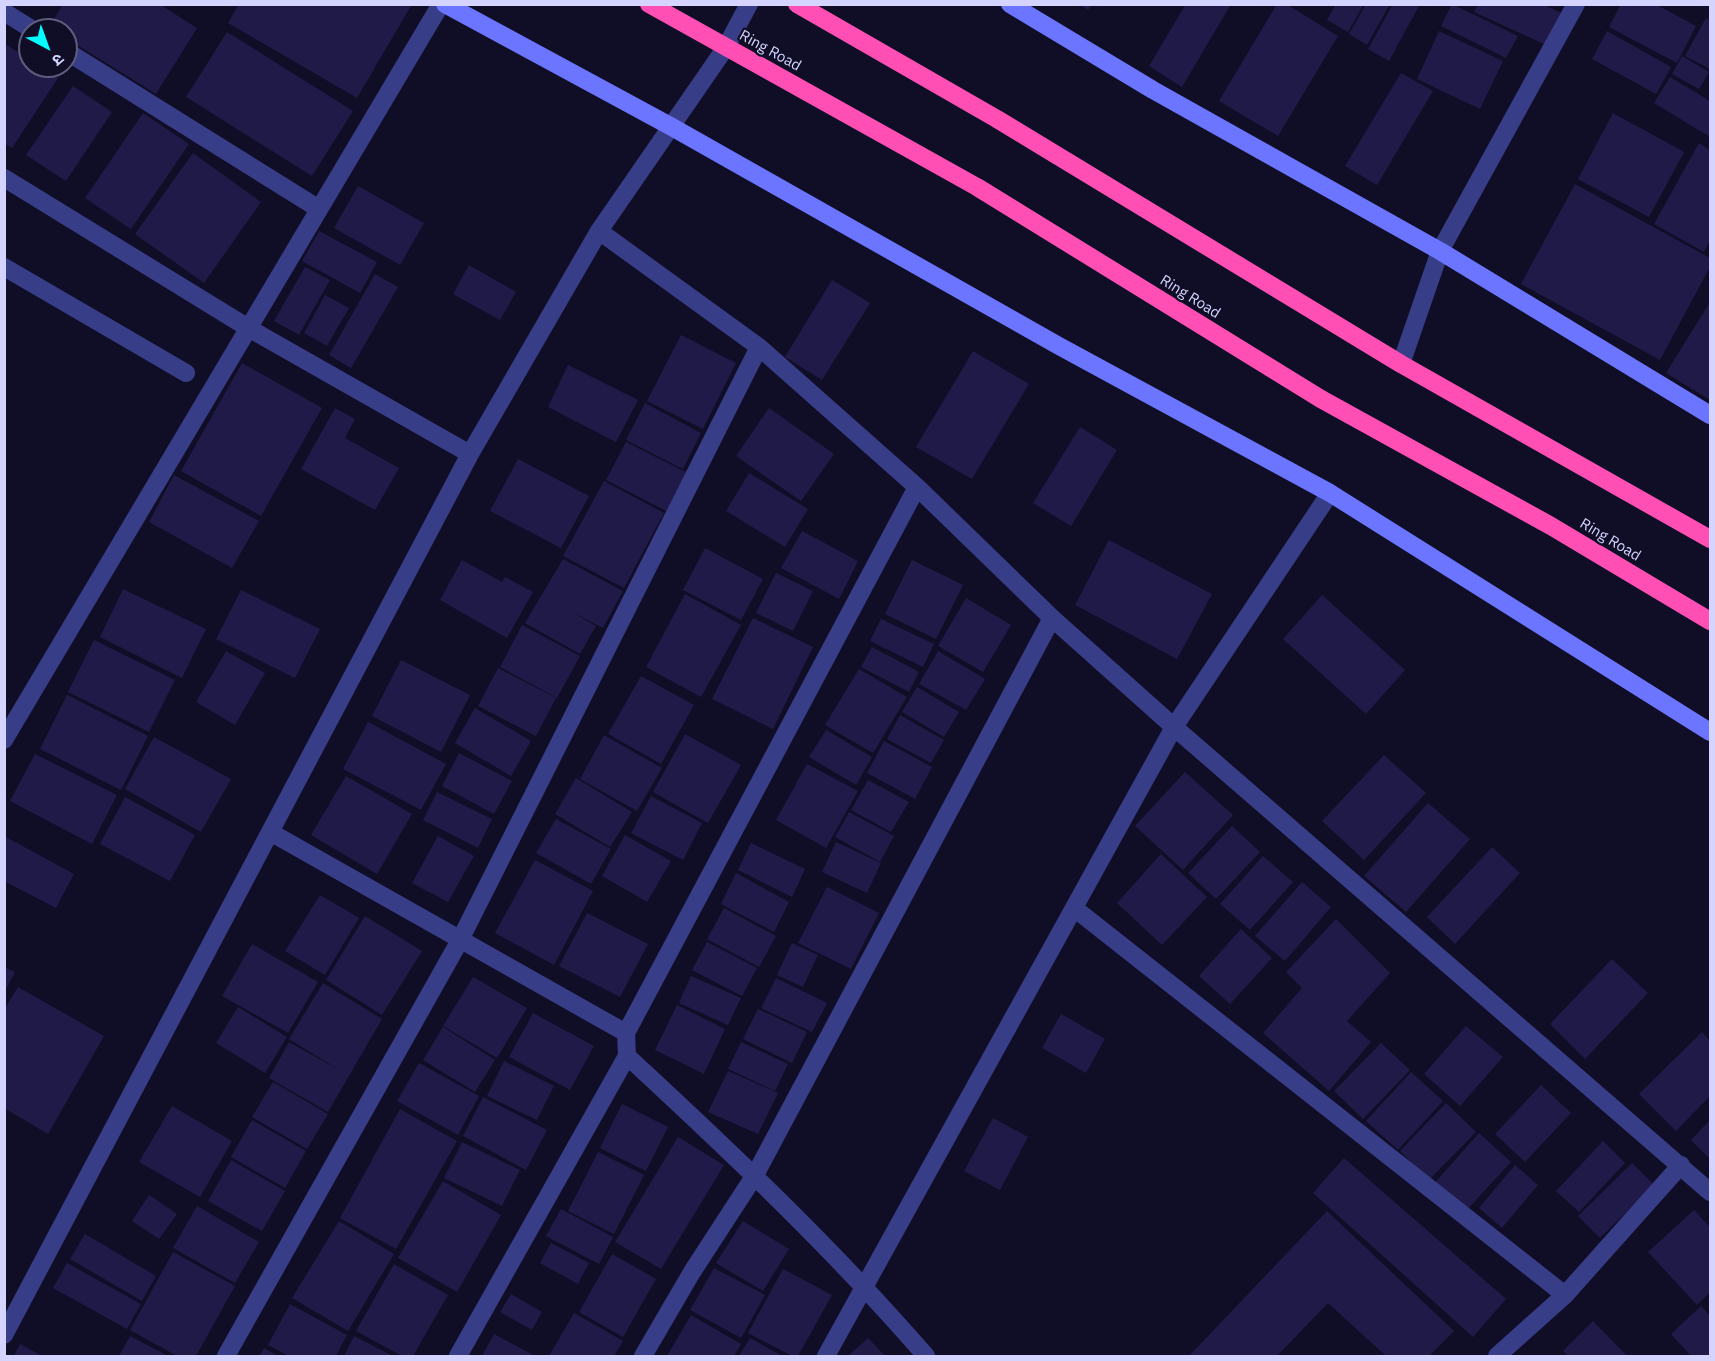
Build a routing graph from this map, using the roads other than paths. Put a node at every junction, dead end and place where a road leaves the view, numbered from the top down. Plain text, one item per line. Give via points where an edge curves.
1 (443, 4) edge
2 (649, 4) edge
3 (749, 4) edge
4 (797, 4) edge
5 (1010, 4) edge
6 (1576, 4) edge
7 (4, 12) edge
8 (18, 21) edge
9 (726, 46) junction
10 (78, 59) edge
11 (672, 127) junction
12 (4, 178) edge
13 (319, 210) junction
14 (599, 231) junction
15 (1440, 251) junction
16 (4, 267) edge
17 (249, 329) junction
18 (759, 347) junction
19 (1401, 364) junction
20 (186, 373) dead end
21 (1710, 415) edge
22 (470, 454) junction
23 (917, 487) junction
24 (1330, 493) junction
25 (1710, 539) edge
26 (1052, 618) junction
27 (1710, 621) edge
28 (1174, 727) junction
29 (1710, 732) edge
30 (4, 740) edge
31 (270, 832) junction
32 (1074, 908) junction
33 (459, 942) junction
34 (626, 1033) junction
35 (627, 1056) junction
36 (1681, 1165) junction
37 (755, 1175) junction
38 (1710, 1192) edge
39 (866, 1288) junction
40 (1565, 1295) junction
41 (4, 1335) edge
42 (226, 1356) edge
43 (458, 1356) edge
44 (643, 1356) edge
45 (826, 1356) edge
46 (926, 1356) edge
47 (1497, 1356) edge

1 - 11 street
1 - 13 street
2 - 9 highway, Ring Road
3 - 9 street
4 - 19 highway via 1007,125
5 - 15 street via 1153,90
6 - 15 street
7 - 8 street
9 - 11 street
9 - 27 highway, Ring Road via 977,188 1321,399 1551,526
10 - 13 street
11 - 14 street
11 - 24 street via 1059,346
12 - 17 street
13 - 17 street
14 - 18 street
14 - 22 street
15 - 19 street
15 - 21 street
16 - 20 street
17 - 22 street
17 - 30 street
18 - 23 street
18 - 33 street
19 - 25 highway
22 - 31 street
23 - 26 street
23 - 34 street
24 - 28 street
24 - 29 street
26 - 28 street
26 - 37 street
28 - 32 street
28 - 36 street
31 - 33 street
31 - 41 street
32 - 39 street
32 - 40 street
33 - 34 street
33 - 42 street
34 - 35 street
35 - 37 street
35 - 43 street
36 - 38 street
36 - 40 street
37 - 39 street
37 - 44 street
39 - 45 street
39 - 46 street
40 - 47 street

